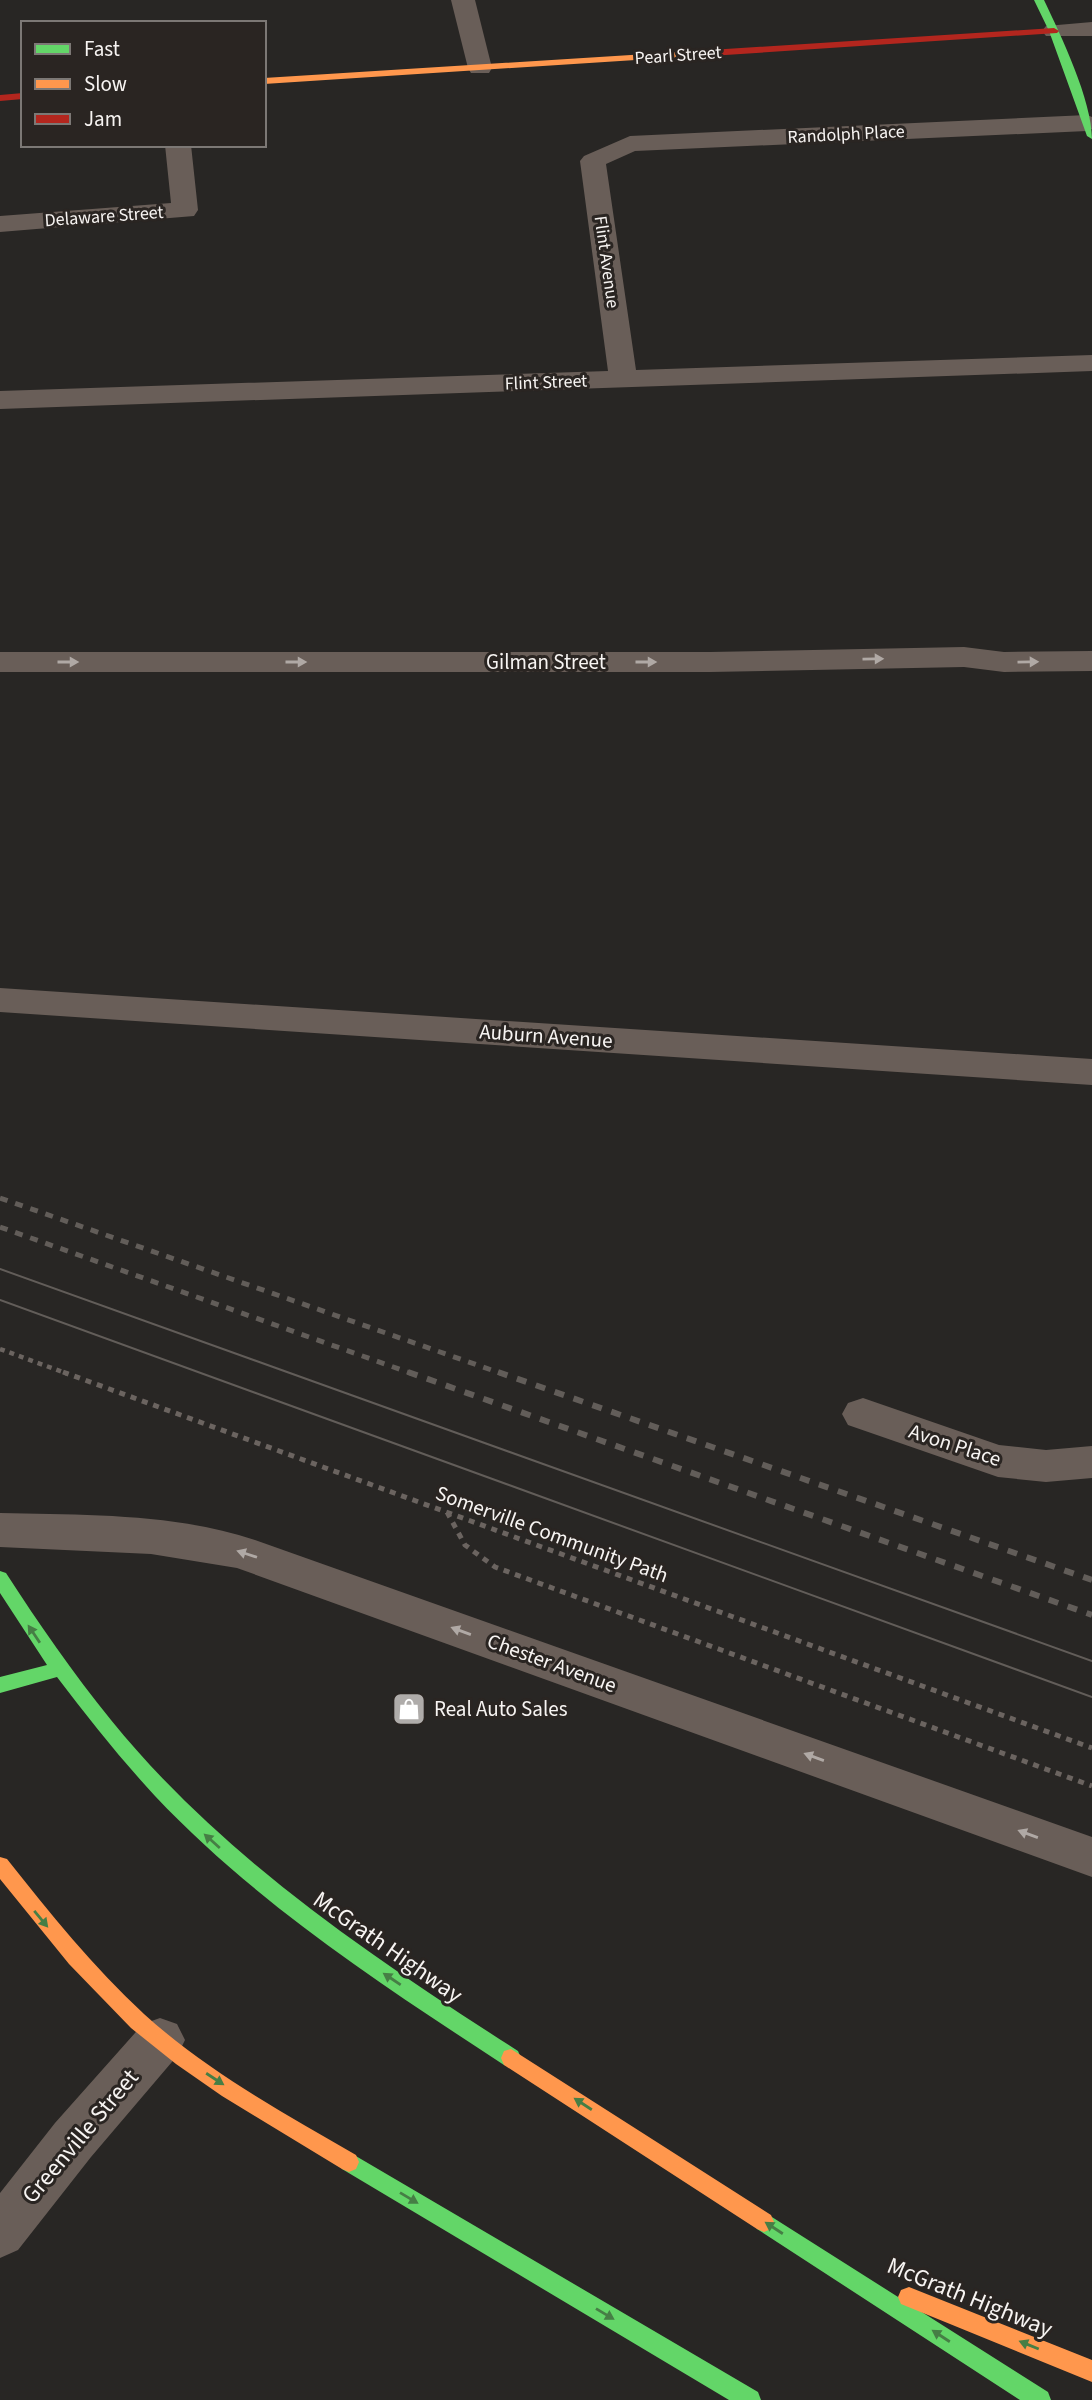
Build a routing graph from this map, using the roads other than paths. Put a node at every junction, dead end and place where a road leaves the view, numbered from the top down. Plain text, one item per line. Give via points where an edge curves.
1 (463, 0) edge
2 (1038, 0) edge
3 (1092, 29) edge
4 (1054, 31) junction
5 (480, 68) junction
6 (266, 81) edge
7 (21, 96) edge
8 (0, 98) edge
9 (1090, 130) edge
10 (178, 147) edge
11 (606, 154) joint
12 (0, 224) edge
13 (1092, 363) edge
14 (623, 379) junction
15 (0, 400) edge
16 (1092, 660) edge
17 (0, 662) edge
18 (0, 1000) edge
19 (1092, 1072) edge
20 (863, 1414) dead end
21 (1092, 1462) edge
22 (0, 1530) edge
23 (0, 1578) edge
24 (5, 1597) edge
25 (60, 1669) junction
26 (0, 1685) edge
27 (1092, 1857) edge
28 (0, 1865) edge
29 (160, 2040) junction
30 (0, 2233) edge
31 (831, 2265) junction
32 (1092, 2371) edge
33 (750, 2400) edge
34 (1040, 2400) edge

1 - 5 street
2 - 4 main road
3 - 4 street, Pearl Street
4 - 5 main road, Pearl Street
4 - 9 main road
5 - 6 main road, Pearl Street
7 - 8 main road
9 - 11 street, Randolph Place via 630,144
10 - 12 street, Delaware Street via 185,210
11 - 14 street, Flint Avenue via 593,160 593,166
13 - 14 street, Flint Street
14 - 15 street, Flint Street
17 -> 16 street, Gilman Street
18 - 19 street, Auburn Avenue
20 - 21 street, Avon Place via 998,1461 1046,1466
27 -> 22 street, Chester Avenue via 240,1552 192,1540 124,1532
23 - 24 main road, McGrath Highway
25 -> 24 main road, McGrath Highway
25 - 26 main road
31 -> 25 main road, McGrath Highway via 415,1995 282,1901 168,1798
28 -> 29 main road via 75,1959
29 - 30 street, Greenville Street
29 -> 33 main road via 278,2120
32 -> 31 main road, McGrath Highway
34 -> 31 main road, McGrath Highway

